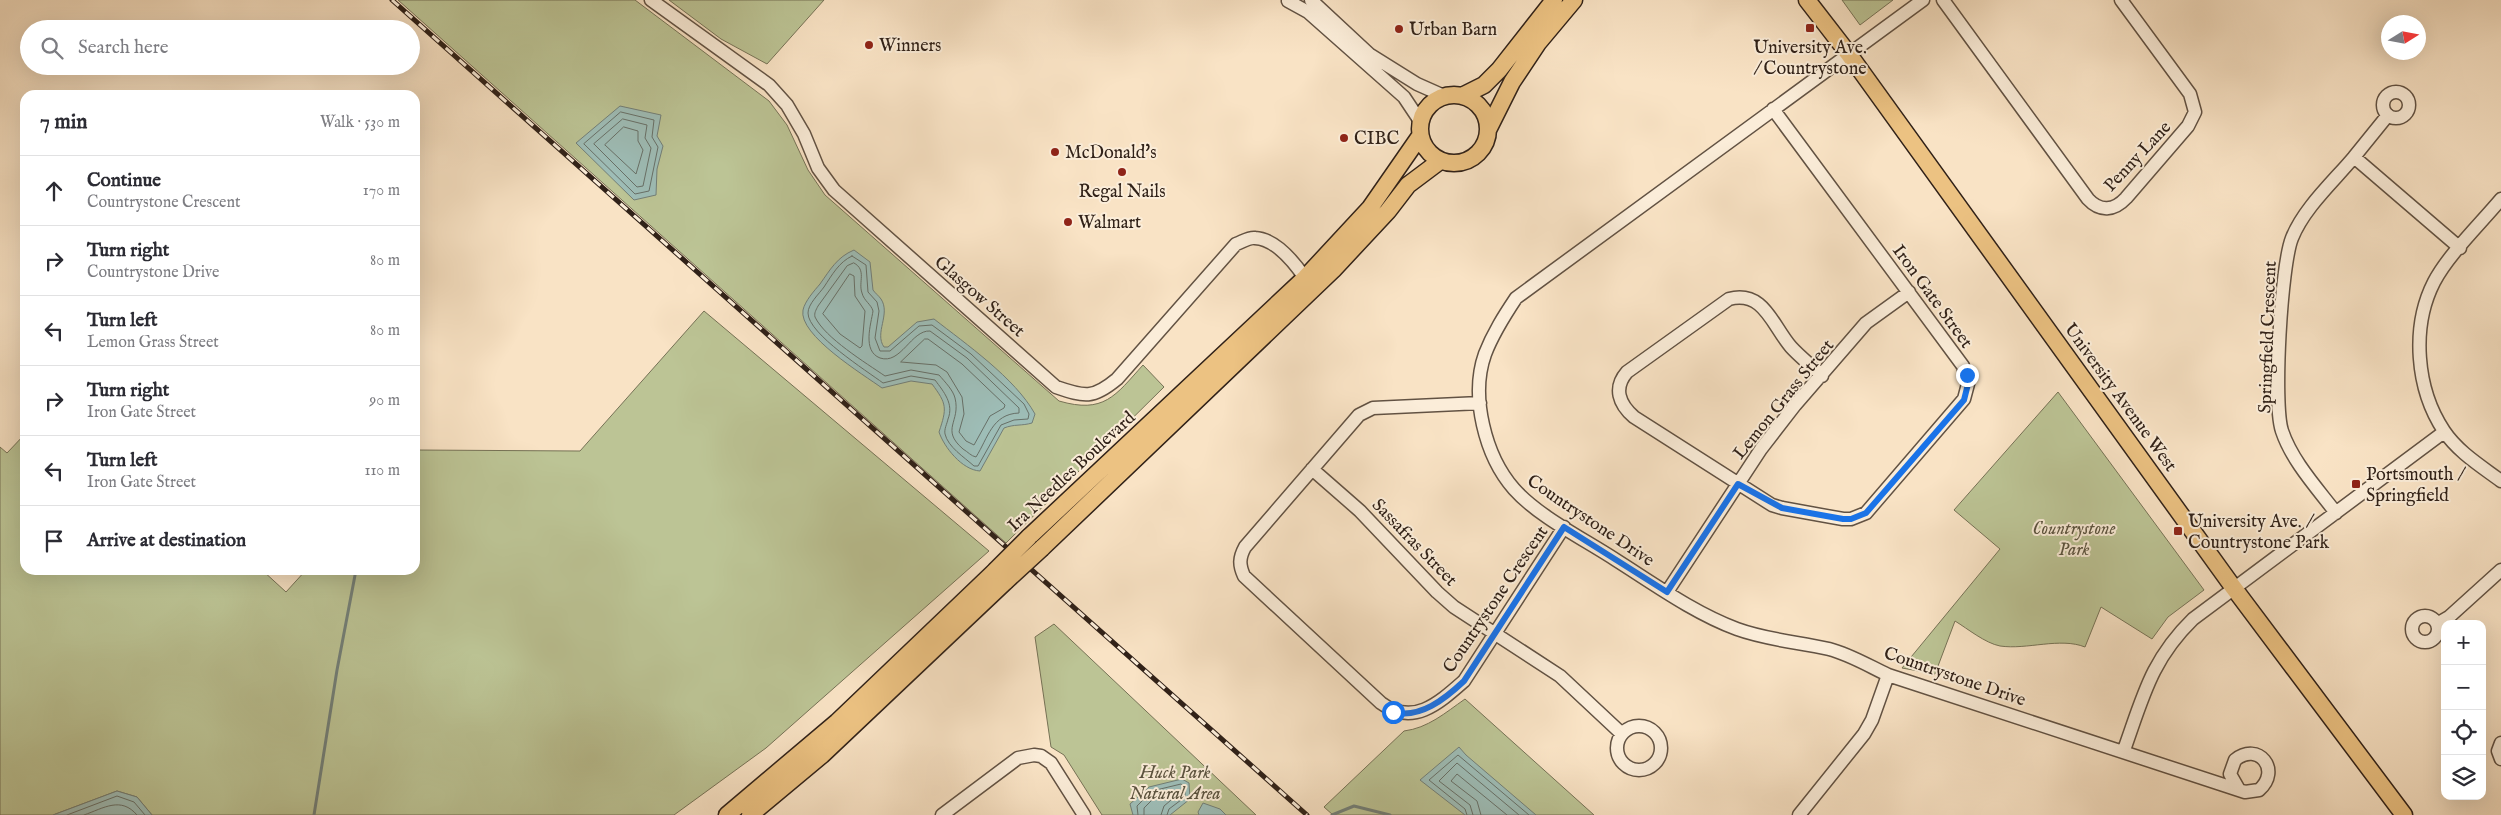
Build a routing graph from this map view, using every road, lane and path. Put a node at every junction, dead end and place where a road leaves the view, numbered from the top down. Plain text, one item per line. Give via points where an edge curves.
1 (651, 0) edge
2 (1285, 0) edge
3 (1311, 0) edge
4 (1554, 0) edge
5 (1574, 0) edge
6 (1807, 0) edge
7 (1923, 0) edge
8 (1943, 0) edge
9 (2121, 0) edge
10 (1848, 53) junction
11 (1444, 96) junction
12 (1462, 96) junction
13 (1772, 109) junction
14 (2388, 115) dead end
15 (1420, 129) junction
16 (1488, 130) junction
17 (2354, 157) junction
18 (1440, 161) junction
19 (2501, 199) edge
20 (2460, 248) junction
21 (1305, 278) junction
22 (1909, 292) junction
23 (1822, 376) junction
24 (1480, 403) junction
25 (2444, 432) junction
26 (1312, 469) junction
27 (2501, 480) edge
28 (1738, 484) junction
29 (2336, 513) junction
30 (1564, 527) junction
31 (2501, 570) edge
32 (1001, 576) junction
33 (2233, 587) junction
34 (1667, 592) junction
35 (2437, 624) dead end
36 (1496, 635) junction
37 (1888, 675) junction
38 (1622, 734) dead end
39 (2501, 743) edge
40 (2124, 750) junction
41 (2501, 759) edge
42 (2238, 788) dead end
43 (727, 815) edge
44 (750, 815) edge
45 (942, 815) edge
46 (1084, 815) edge
47 (1799, 815) edge
48 (2404, 815) edge

1 - 21 street, Glasgow Street via 769,85 787,105 818,168 834,190 1056,386 1082,396 1104,390 1236,244 1253,237 1267,240 1294,262
2 - 15 street via 1308,12 1398,92
3 - 11 street via 1369,54 1417,84
4 - 12 main road via 1499,70 1484,85
5 - 16 main road via 1538,43 1512,82
6 - 10 main road, University Avenue West
7 - 10 street, Countrystone Drive
8 - 9 street, Penny Lane via 2088,198 2093,204 2106,209 2126,198 2188,126 2195,112 2190,94
10 - 13 street, Countrystone Drive
10 - 33 main road, University Avenue West
11 - 12 main road
11 - 15 main road via 1428,106
12 - 16 main road via 1481,108
13 - 22 street, Iron Gate Street
13 - 24 street, Countrystone Drive via 1516,298 1498,324 1484,356
14 - 17 street, Springfield Crescent
15 - 18 main road via 1424,147
15 - 21 main road, Ira Needles Boulevard via 1370,208
16 - 18 main road via 1484,146 1472,158 1451,164
17 - 20 street
17 - 29 street, Springfield Crescent via 2298,224 2291,239 2285,264 2279,367 2278,407 2282,430 2298,462
18 - 32 main road, Ira Needles Boulevard, bridge via 1408,185 1333,270 1042,548
19 - 20 street
20 - 25 street via 2434,282 2420,330 2425,390
21 - 32 main road, Ira Needles Boulevard, bridge via 1029,537
22 - 23 street, Lemon Grass Street via 1866,323
22 - 28 street, Iron Gate Street via 1963,366 1968,384 1964,400 1873,506 1859,517 1843,519 1782,508
23 - 28 street, Lemon Grass Street via 1795,405
23 - 28 street, Iron Gate Street via 1791,347 1758,303 1740,297 1729,299 1623,377 1618,393 1625,410
24 - 26 street, Countrystone Crescent via 1373,408 1359,415
24 - 30 street, Countrystone Drive via 1489,448 1514,489
25 - 27 street via 2466,454
25 - 29 street
26 - 36 street, Sassafras Street via 1360,511 1437,592
26 - 36 street, Countrystone Crescent via 1245,547 1240,556 1240,566 1250,583 1381,704 1404,715 1418,713 1464,681
28 - 34 street, Lemon Grass Street
29 - 33 street
30 - 34 street, Countrystone Drive
30 - 36 street, Countrystone Crescent
31 - 35 street
32 - 43 main road, Ira Needles Boulevard
32 - 44 main road, Ira Needles Boulevard via 822,755
33 - 40 street via 2193,618 2165,650 2151,674
33 - 48 main road, University Avenue West
34 - 37 street, Countrystone Drive via 1737,629 1770,639 1831,650
36 - 38 street, Sassafras Street via 1560,676
37 - 40 street, Countrystone Drive
37 - 47 street via 1864,734
39 - 41 street via 2498,751
40 - 42 street, Countrystone Drive
45 - 46 street via 1018,758 1034,755 1051,763

